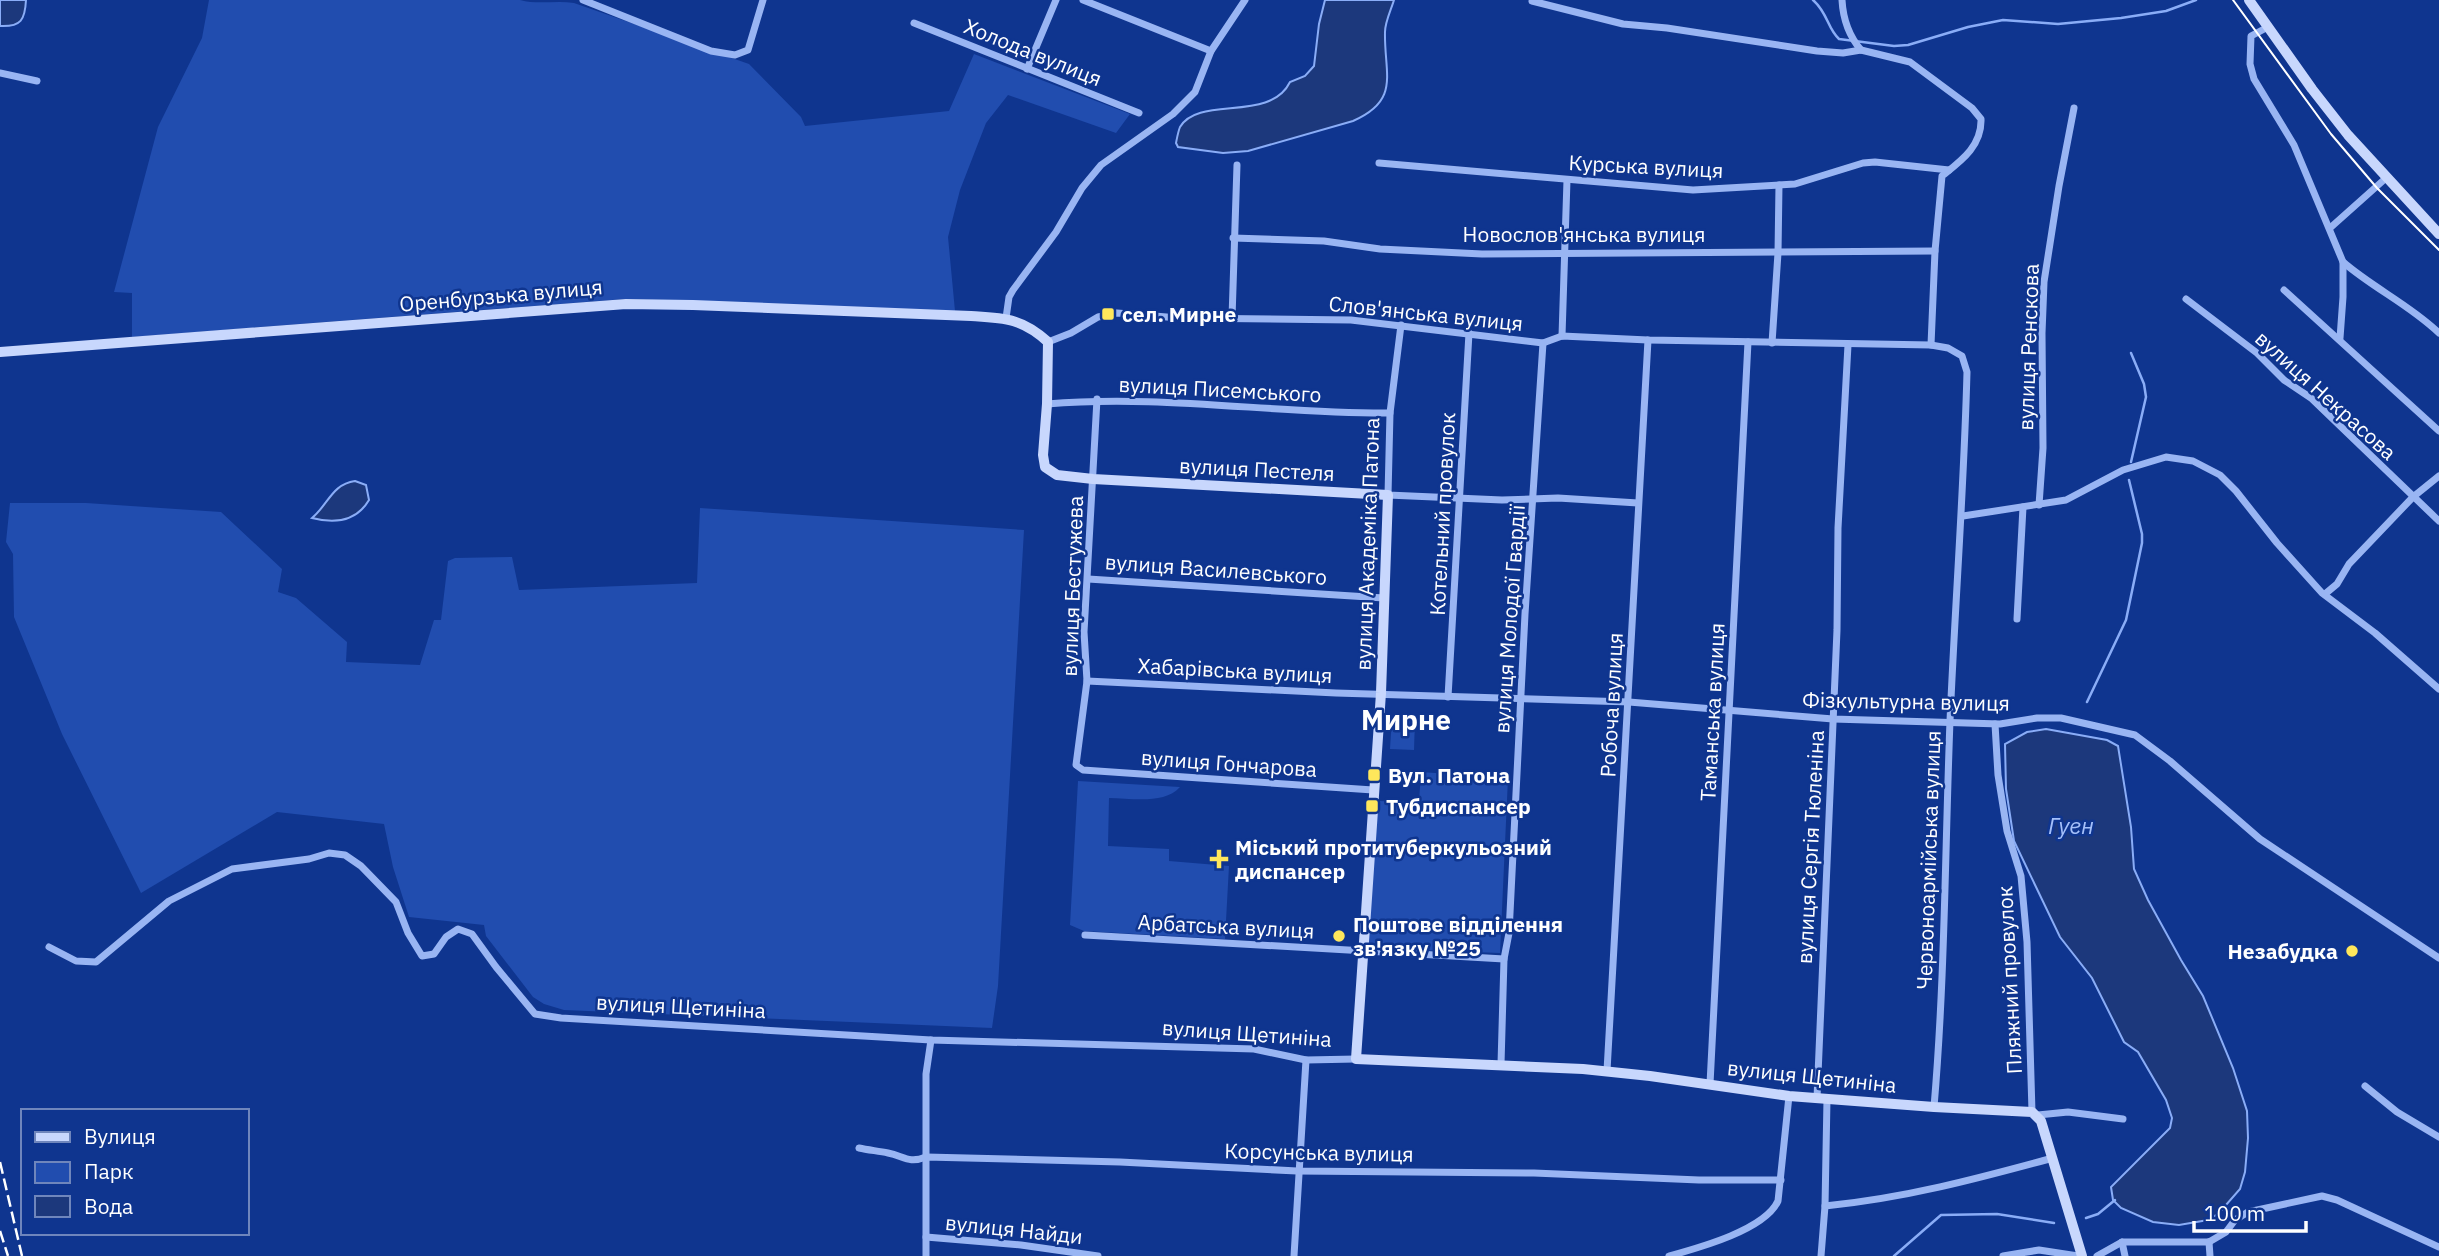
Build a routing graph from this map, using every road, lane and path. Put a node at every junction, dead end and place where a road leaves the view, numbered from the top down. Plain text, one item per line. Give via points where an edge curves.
1 (583, 0) edge
2 (763, 0) edge
3 (1056, 0) edge
4 (1083, 0) edge
5 (1245, 0) edge
6 (1842, 0) edge
7 (2249, 0) edge
8 (1532, 1) edge
9 (914, 23) dead end
10 (2268, 27) junction
11 (1857, 45) junction
12 (1211, 51) junction
13 (1027, 69) junction
14 (0, 73) edge
15 (37, 81) dead end
16 (2074, 108) dead end
17 (1139, 113) dead end
18 (1379, 163) dead end
19 (1237, 165) dead end
20 (1950, 170) junction
21 (2386, 178) junction
22 (1567, 180) junction
23 (1779, 186) junction
24 (2330, 229) junction
25 (2439, 234) edge
26 (1233, 238) junction
27 (1935, 251) junction
28 (1564, 252) junction
29 (1778, 253) junction
30 (2343, 262) junction
31 (2284, 290) dead end
32 (2186, 299) dead end
33 (1006, 318) junction
34 (1232, 318) junction
35 (1401, 325) junction
36 (1469, 333) junction
37 (2439, 333) edge
38 (1562, 336) junction
39 (2340, 338) junction
40 (1648, 340) junction
41 (1048, 342) junction
42 (1748, 342) junction
43 (1543, 343) junction
44 (1772, 343) junction
45 (1848, 345) junction
46 (1931, 345) junction
47 (0, 352) edge
48 (1966, 363) joint
49 (1097, 399) junction
50 (1047, 404) junction
51 (1390, 413) junction
52 (2439, 431) edge
53 (2439, 476) edge
54 (1093, 479) junction
55 (1388, 495) junction
56 (2413, 497) junction
57 (1534, 498) junction
58 (1461, 499) junction
59 (1638, 503) junction
60 (2039, 505) junction
61 (2023, 507) junction
62 (1963, 516) junction
63 (2439, 522) edge
64 (1088, 579) junction
65 (2325, 594) junction
66 (1384, 598) junction
67 (2017, 619) dead end
68 (1087, 681) junction
69 (2439, 689) edge
70 (1381, 693) junction
71 (1448, 697) junction
72 (1521, 697) junction
73 (1629, 702) junction
74 (1729, 712) junction
75 (1833, 719) junction
76 (1951, 721) junction
77 (1995, 724) junction
78 (1083, 770) joint
79 (1373, 790) junction
80 (1086, 935) dead end
81 (49, 947) dead end
82 (1364, 951) junction
83 (2439, 958) edge
84 (1504, 959) junction
85 (931, 1040) junction
86 (1356, 1059) junction
87 (1306, 1060) junction
88 (1501, 1064) junction
89 (1607, 1071) junction
90 (1710, 1084) junction
91 (2365, 1086) dead end
92 (1788, 1096) junction
93 (1822, 1098) junction
94 (1934, 1107) junction
95 (2035, 1113) junction
96 (2123, 1119) dead end
97 (2439, 1137) edge
98 (859, 1148) dead end
99 (926, 1157) junction
100 (2053, 1158) junction
101 (1297, 1171) junction
102 (1781, 1180) junction
103 (1825, 1206) junction
104 (926, 1237) junction
105 (2122, 1242) junction
106 (2209, 1242) junction
107 (2439, 1247) edge
108 (926, 1256) edge
109 (1098, 1256) edge
110 (1294, 1256) edge
111 (1669, 1256) edge
112 (1821, 1256) edge
113 (2003, 1256) edge
114 (2080, 1256) edge
115 (2097, 1256) edge
116 (2125, 1256) edge
117 (2210, 1256) edge

1 - 2 street via 725,55 748,50
3 - 13 street
4 - 12 street
5 - 12 street
6 - 11 street via 1844,18
7 - 10 street
8 - 11 street via 1623,24 1817,51 1843,53
9 - 13 street, Холода вулиця
10 - 21 street via 2312,89
10 - 24 street via 2251,36 2253,79 2294,145
11 - 20 street via 1910,62 1981,119 1975,145
12 - 33 street via 1195,92 1092,174 1013,290
13 - 17 street, Холода вулиця
14 - 15 street
16 - 60 street, вулиця Ренскова via 2044,282
18 - 22 street, Курська вулиця
19 - 26 street
20 - 23 street, Курська вулиця via 1863,163
20 - 27 street via 1942,176
21 - 24 street
21 - 25 street
22 - 23 street, Курська вулиця via 1693,190
22 - 28 street
23 - 29 street
24 - 30 street
26 - 28 street, Новослов'янська вулиця via 1482,254
26 - 34 street
27 - 29 street, Новослов'янська вулиця
27 - 46 street
28 - 29 street, Новослов'янська вулиця
28 - 38 street
29 - 44 street
30 - 37 street
30 - 39 street
31 - 39 street
32 - 56 street, вулиця Некрасова via 2311,398
33 - 41 street via 1030,327
33 - 47 street, Оренбурзька вулиця via 626,304
34 - 35 street, Слов'янська вулиця
34 - 41 street, Слов'янська вулиця via 1108,314
35 - 36 street, Слов'янська вулиця
35 - 51 street, вулиця Академіка Патона
36 - 43 street, Слов'янська вулиця
36 - 58 street, Котельний провулок
38 - 40 street, Слов'янська вулиця
38 - 43 street, Слов'янська вулиця
39 - 52 street
40 - 42 street, Слов'янська вулиця
40 - 59 street, Робоча вулиця
41 - 50 street
42 - 44 street, Слов'янська вулиця
42 - 74 street, Таманська вулиця
43 - 57 street, вулиця Молодої Гвардії
44 - 45 street, Слов'янська вулиця
45 - 46 street, Слов'янська вулиця
45 - 75 street, вулиця Сергія Тюленіна
46 - 48 street, Слов'янська вулиця via 1956,352
48 - 62 street, Червоноармійська вулиця
49 - 50 street, вулиця Писемського
49 - 51 street, вулиця Писемського
49 - 54 street, вулиця Бестужева
50 - 54 street, вулиця Пестеля via 1045,467 1057,475
51 - 55 street, вулиця Академіка Патона
53 - 56 street
54 - 55 street, вулиця Пестеля
54 - 64 street, вулиця Бестужева
55 - 58 street, вулиця Пестеля
55 - 66 street, вулиця Академіка Патона
56 - 63 street, вулиця Некрасова
56 - 65 street
57 - 58 street, вулиця Пестеля
57 - 59 street, вулиця Пестеля
57 - 72 street, вулиця Молодої Гвардії
58 - 71 street, Котельний провулок
59 - 73 street, Робоча вулиця
60 - 61 street
60 - 65 street via 2066,500 2123,470 2166,457 2193,461 2220,475 2236,491
61 - 62 street
61 - 67 street
62 - 76 street, Червоноармійська вулиця
64 - 66 street, вулиця Василевського
64 - 68 street, вулиця Бестужева
65 - 69 street
66 - 70 street, вулиця Академіка Патона
68 - 70 street, Хабарівська вулиця
68 - 78 street, вулиця Бестужева via 1076,760
70 - 71 street, Фізкультурна вулиця
70 - 79 street, вулиця Академіка Патона
71 - 72 street, Фізкультурна вулиця
72 - 73 street, Фізкультурна вулиця
72 - 84 street, вулиця Молодої Гвардії
73 - 74 street, Фізкультурна вулиця
73 - 89 street, Робоча вулиця
74 - 75 street, Фізкультурна вулиця
74 - 90 street, Таманська вулиця
75 - 76 street, Фізкультурна вулиця
75 - 93 street, вулиця Сергія Тюленіна
76 - 77 street, Фізкультурна вулиця
76 - 94 street, Червоноармійська вулиця
77 - 83 street, Фізкультурна вулиця via 2061,718 2136,735 2260,839
77 - 95 street, Пляжний провулок via 2007,831 2021,876
78 - 79 street, вулиця Гончарова
79 - 82 street, вулиця Академіка Патона
80 - 82 street, Арбатська вулиця
81 - 85 street, вулиця Щетиніна via 76,961 96,962 169,901 232,869 329,853 345,855 361,866 396,902 422,956 434,954 458,929 472,934 535,1014
82 - 84 street, Арбатська вулиця
82 - 86 street, вулиця Академіка Патона
84 - 88 street, вулиця Молодої Гвардії
85 - 87 street, вулиця Щетиніна via 1254,1049
85 - 99 street via 926,1074
86 - 87 street, вулиця Щетиніна
86 - 88 street, вулиця Щетиніна
87 - 101 street
88 - 89 street, вулиця Щетиніна
89 - 90 street, вулиця Щетиніна
90 - 92 street, вулиця Щетиніна
91 - 97 street
92 - 93 street, вулиця Щетиніна
92 - 102 street
93 - 94 street, вулиця Щетиніна
93 - 103 street, вулиця Сергія Тюленіна
94 - 95 street, вулиця Щетиніна
95 - 96 street
95 - 100 street
98 - 99 street, Корсунська вулиця via 907,1160
99 - 101 street, Корсунська вулиця
99 - 104 street
100 - 103 street via 1943,1188
100 - 114 street
101 - 102 street, Корсунська вулиця
101 - 110 street
102 - 111 street via 1778,1201 1766,1217
103 - 112 street, вулиця Сергія Тюленіна
104 - 108 street
104 - 109 street, вулиця Найди
105 - 106 street
105 - 115 street
105 - 116 street
106 - 107 street via 2248,1212 2322,1196
106 - 117 street
113 - 114 street via 2039,1250

